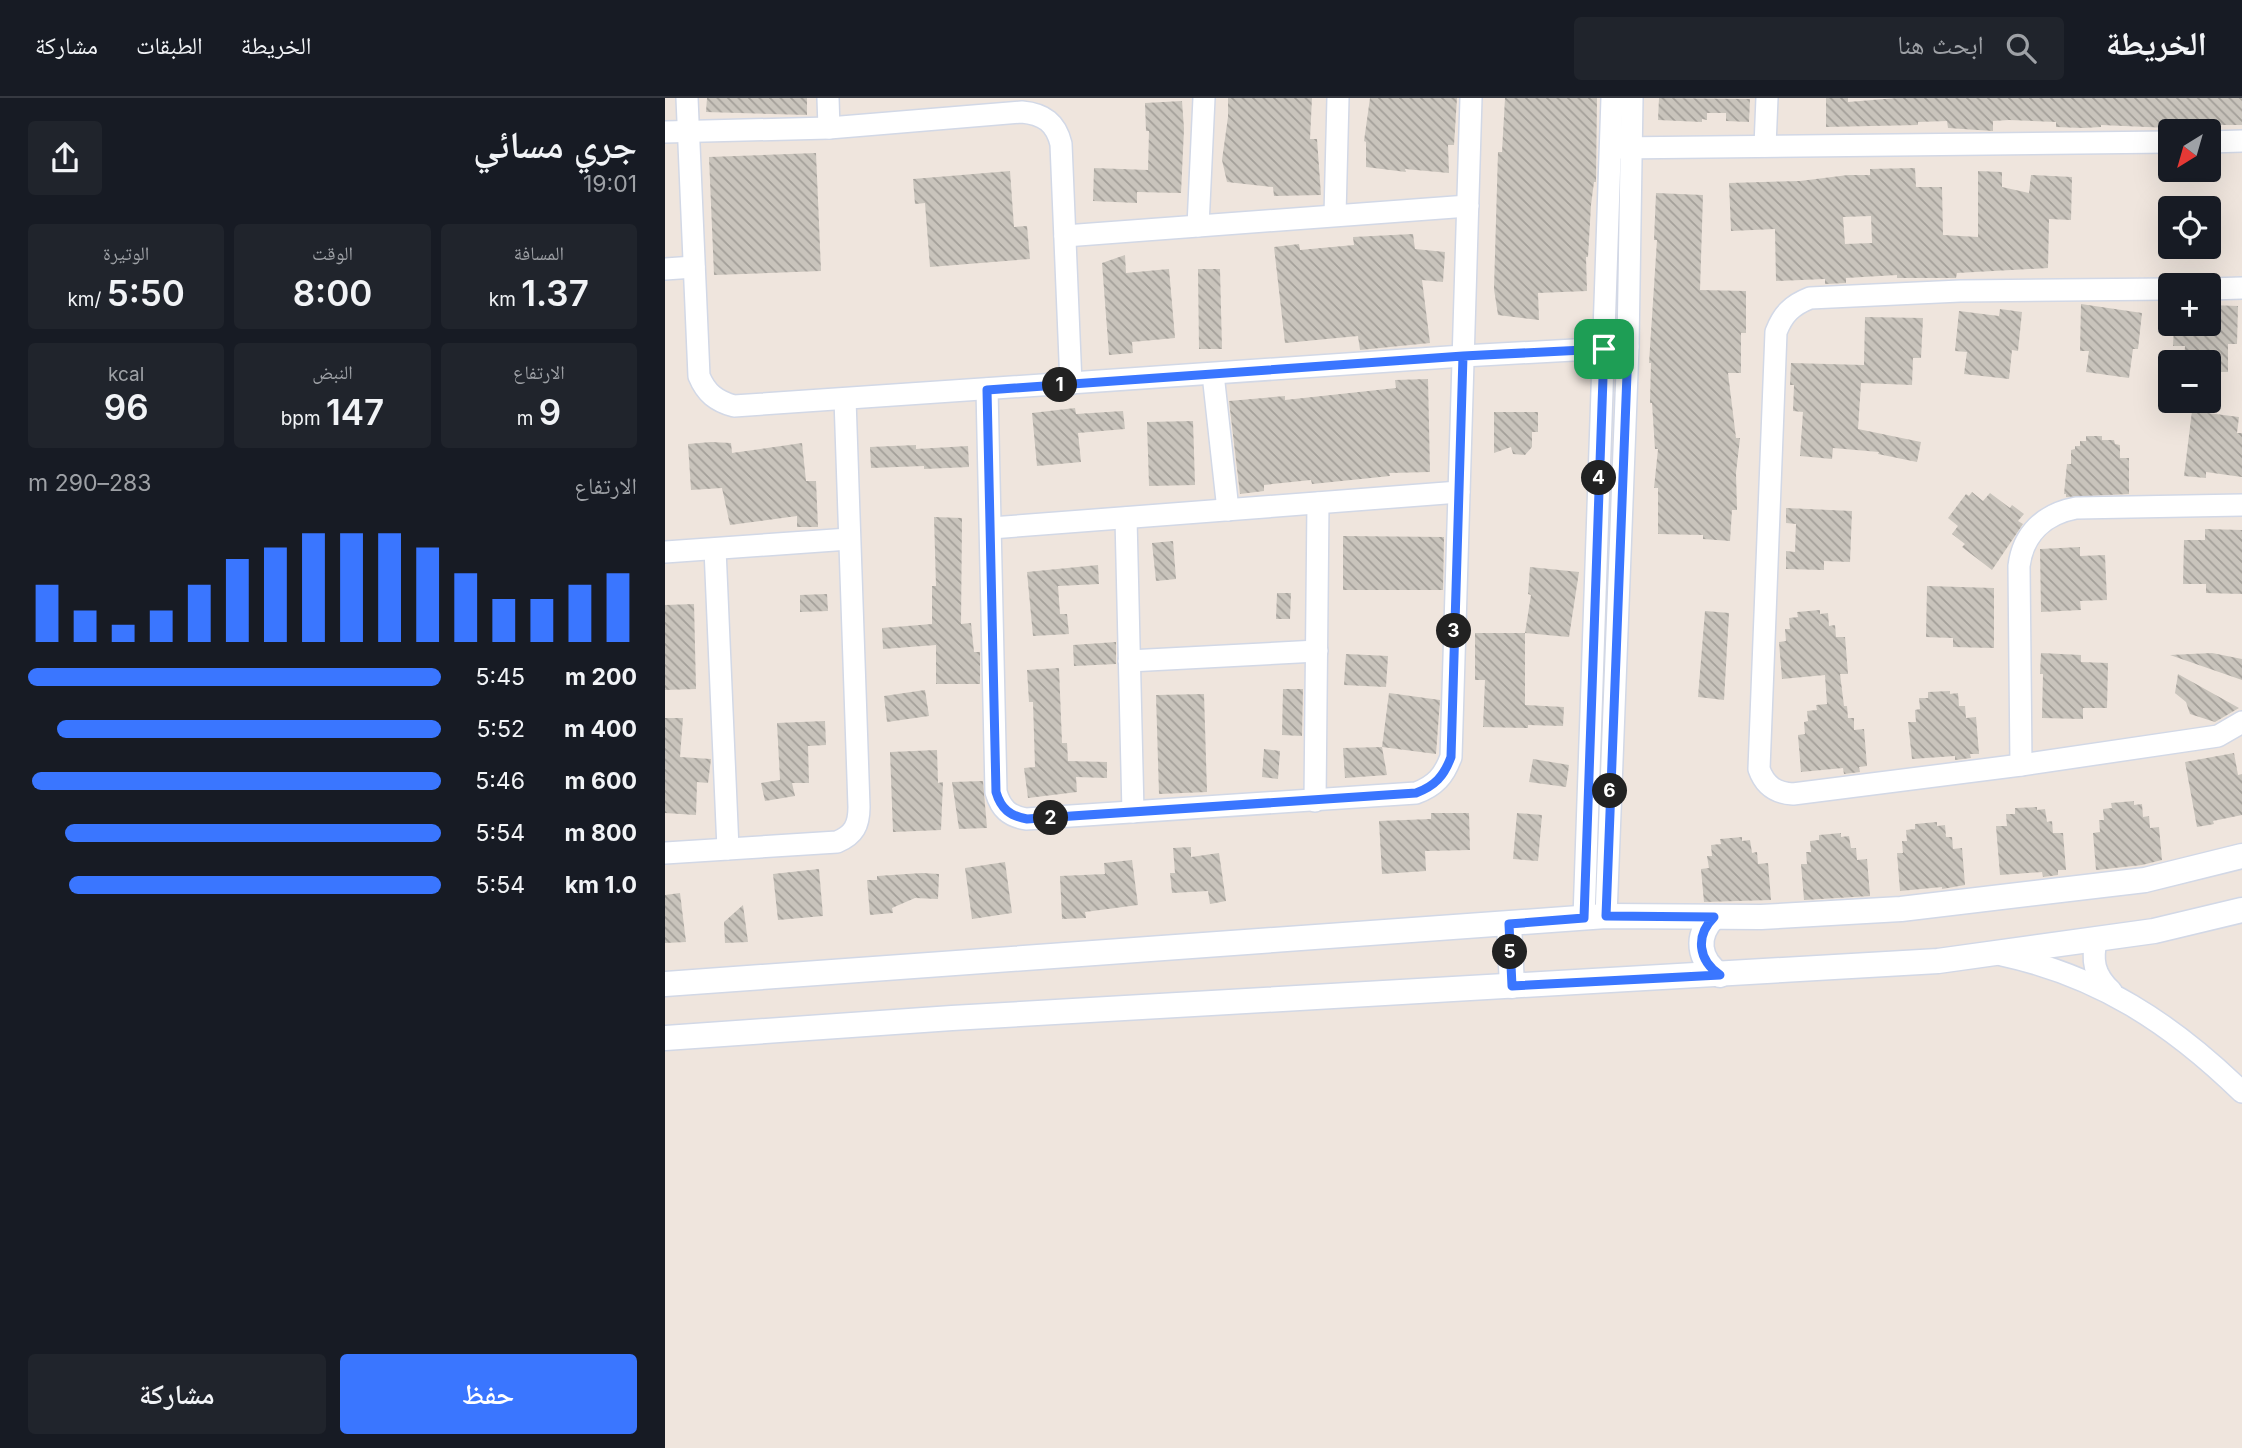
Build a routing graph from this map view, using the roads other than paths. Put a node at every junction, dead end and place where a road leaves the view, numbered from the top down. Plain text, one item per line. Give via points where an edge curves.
1 (687, 98) edge
2 (828, 98) edge
3 (1204, 98) edge
4 (1338, 98) edge
5 (1471, 98) edge
6 (1612, 98) edge
7 (1632, 98) edge
8 (1767, 98) edge
9 (828, 128) junction
10 (689, 130) junction
11 (665, 132) edge
12 (2242, 141) edge
13 (2158, 142) edge
14 (2221, 142) edge
15 (1765, 146) junction
16 (1620, 148) junction
17 (1468, 206) junction
18 (1335, 215) junction
19 (1198, 226) junction
20 (1065, 236) junction
21 (694, 267) junction
22 (665, 269) edge
23 (2242, 288) edge
24 (2158, 289) edge
25 (2221, 289) edge
26 (1628, 348) junction
27 (1604, 349) junction
28 (1463, 356) junction
29 (1213, 374) junction
30 (1072, 384) junction
31 (987, 390) junction
32 (845, 399) junction
33 (1459, 492) junction
34 (1318, 503) junction
35 (2242, 505) edge
36 (1229, 510) junction
37 (1126, 518) junction
38 (991, 528) junction
39 (849, 539) junction
40 (715, 549) junction
41 (665, 552) edge
42 (1317, 651) junction
43 (1129, 661) junction
44 (2242, 722) edge
45 (2021, 765) junction
46 (1315, 801) junction
47 (1133, 812) junction
48 (728, 849) junction
49 (665, 853) edge
50 (2242, 856) edge
51 (2242, 910) edge
52 (1595, 917) junction
53 (1714, 917) junction
54 (1509, 924) junction
55 (2097, 938) junction
56 (1994, 953) junction
57 (1720, 975) junction
58 (665, 984) edge
59 (1512, 986) junction
60 (2115, 994) junction
61 (665, 1038) edge
62 (2242, 1093) edge

1 - 10 street
2 - 9 street
3 - 19 street
4 - 18 street
5 - 17 street
6 - 16 street
7 - 16 street
8 - 15 street
9 - 10 street
9 - 20 street via 1022,112 1044,117 1053,124 1062,144
10 - 11 street
10 - 21 street
12 - 14 street
13 - 15 street
15 - 16 street
16 - 26 street
16 - 27 street
17 - 18 street
17 - 28 street
18 - 19 street
19 - 20 street
20 - 30 street
21 - 22 street
21 - 32 street via 699,376 712,396 734,406
23 - 25 street
24 - 45 street via 1810,298 1788,310 1776,332 1762,776 1776,791 1793,794
26 - 27 street
26 - 52 street
27 - 28 street
27 - 52 street
28 - 29 street
28 - 33 street
29 - 30 street
29 - 36 street
30 - 31 street
31 - 32 street
31 - 38 street
32 - 39 street
33 - 34 street
33 - 46 street via 1447,770 1429,789 1416,793
34 - 36 street
34 - 42 street
35 - 45 street via 2075,508 2053,514 2035,528 2023,546 2019,566
36 - 37 street
37 - 38 street
37 - 43 street
38 - 47 street via 999,803 1015,817 1027,819
39 - 40 street
39 - 48 street via 859,807 855,829 837,842
40 - 41 street
40 - 48 street
42 - 43 street
42 - 46 street
43 - 47 street
44 - 45 street via 2218,736
46 - 47 street
48 - 49 street
50 - 53 street via 2145,880 1994,899 1901,909
51 - 55 street via 2154,931
52 - 53 street
52 - 54 street
53 - 57 street via 1706,925 1700,947 1710,968
54 - 58 street
54 - 59 street
55 - 56 street
55 - 60 street via 2095,969
56 - 57 street
56 - 60 street via 2056,969
57 - 59 street
59 - 61 street
60 - 62 street via 2178,1036

